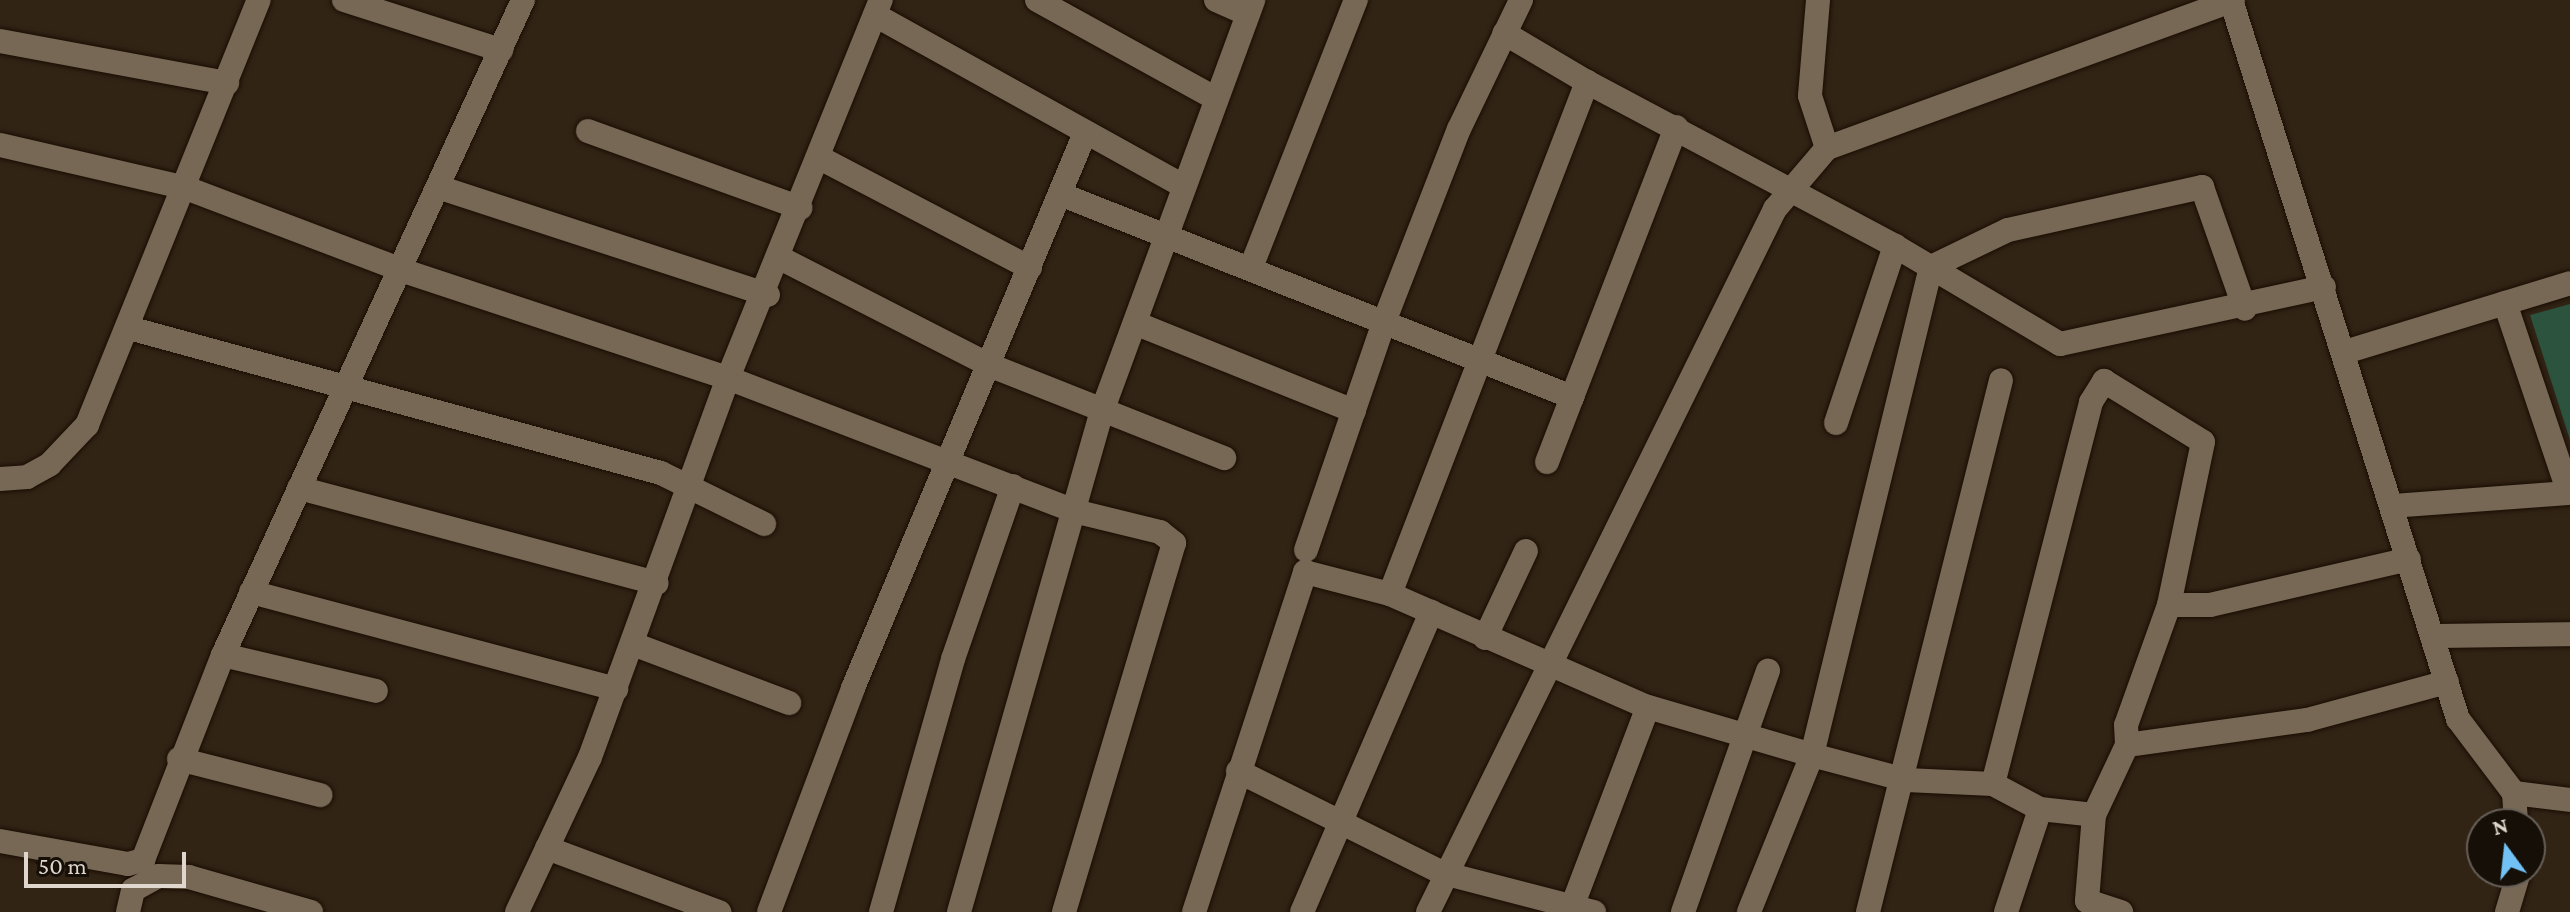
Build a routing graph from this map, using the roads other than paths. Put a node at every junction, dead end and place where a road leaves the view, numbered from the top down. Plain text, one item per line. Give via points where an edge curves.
1 (259, 0) edge
2 (344, 0) edge
3 (523, 0) edge
4 (1037, 0) edge
5 (1216, 0) edge
6 (1356, 0) edge
7 (1521, 0) edge
8 (1818, 0) edge
9 (2232, 0) edge
10 (1250, 7) edge
11 (878, 8) edge
12 (1504, 33) junction
13 (0, 41) edge
14 (501, 50) junction
15 (1587, 82) junction
16 (227, 83) junction
17 (1216, 99) junction
18 (1676, 127) junction
19 (588, 131) dead end
20 (1085, 133) junction
21 (0, 145) edge
22 (1827, 148) junction
23 (820, 158) junction
24 (1184, 186) junction
25 (186, 188) junction
26 (441, 188) junction
27 (1792, 189) junction
28 (1060, 194) junction
29 (801, 208) junction
30 (1166, 236) junction
31 (1895, 246) junction
32 (782, 259) junction
33 (1252, 265) junction
34 (1931, 267) junction
35 (1030, 268) junction
36 (404, 271) junction
37 (2570, 283) edge
38 (2324, 287) junction
39 (768, 295) junction
40 (2505, 303) junction
41 (2245, 309) junction
42 (1384, 322) junction
43 (1135, 323) junction
44 (129, 328) junction
45 (2345, 352) junction
46 (1477, 362) junction
47 (989, 365) junction
48 (728, 378) junction
49 (2001, 380) dead end
50 (350, 383) junction
51 (1572, 397) junction
52 (1354, 411) junction
53 (1101, 414) junction
54 (1836, 423) dead end
55 (1224, 458) dead end
56 (1547, 462) dead end
57 (950, 463) junction
58 (0, 479) edge
59 (1013, 486) junction
60 (299, 488) junction
61 (693, 489) junction
62 (2570, 493) edge
63 (2392, 506) junction
64 (1074, 511) junction
65 (764, 524) dead end
66 (1306, 550) dead end
67 (1526, 551) dead end
68 (2409, 559) junction
69 (657, 583) junction
70 (251, 592) junction
71 (1390, 594) junction
72 (2169, 605) junction
73 (1431, 612) junction
74 (2570, 634) edge
75 (2432, 636) junction
76 (1485, 638) junction
77 (633, 644) junction
78 (223, 655) junction
79 (1547, 666) junction
80 (1768, 671) dead end
81 (2447, 682) junction
82 (616, 689) junction
83 (376, 691) dead end
84 (789, 703) dead end
85 (1648, 707) junction
86 (1750, 734) junction
87 (2127, 745) junction
88 (1812, 755) junction
89 (179, 759) junction
90 (1238, 771) junction
91 (1906, 780) junction
92 (1993, 784) junction
93 (2514, 793) junction
94 (320, 795) dead end
95 (2570, 800) edge
96 (2515, 808) edge
97 (2040, 809) junction
98 (2094, 815) junction
99 (1341, 820) junction
100 (0, 841) edge
101 (547, 848) junction
102 (1443, 873) junction
103 (2514, 888) edge
104 (1578, 910) edge
105 (128, 912) edge
106 (311, 912) edge
107 (517, 912) edge
108 (719, 912) edge
109 (769, 912) edge
110 (881, 912) edge
111 (959, 912) edge
112 (1064, 912) edge
113 (1194, 912) edge
114 (1302, 912) edge
115 (1428, 912) edge
116 (1683, 912) edge
117 (1749, 912) edge
118 (1868, 912) edge
119 (2006, 912) edge
120 (2121, 912) edge
121 (2507, 912) edge

1 - 16 street
2 - 14 street
3 - 14 street
4 - 17 street
5 - 10 street
6 - 33 street
7 - 12 street
8 - 22 street via 1810,96
9 - 22 street
9 - 38 street
10 - 17 street
11 - 20 street
11 - 23 street
12 - 15 street
12 - 42 street
13 - 16 street
14 - 26 street
15 - 18 street
15 - 46 street
16 - 25 street
17 - 24 street
18 - 27 street
18 - 51 street
19 - 29 street
20 - 24 street
20 - 28 street
21 - 25 street
22 - 27 street
23 - 29 street
23 - 35 street
24 - 30 street
25 - 36 street
25 - 44 street
26 - 36 street
26 - 39 street
27 - 31 street
27 - 79 street via 1775,209
28 - 30 street
28 - 35 street
29 - 32 street
30 - 33 street
30 - 43 street
31 - 34 street
31 - 54 street
32 - 39 street
32 - 47 street
33 - 42 street
34 - 41 street via 2060,344
34 - 41 street via 2008,230 2202,187
34 - 88 street
35 - 47 street
36 - 48 street
36 - 50 street
37 - 40 street
38 - 41 street
38 - 45 street
39 - 48 street
40 - 45 street
40 - 62 street
42 - 46 street
42 - 52 street
43 - 52 street
43 - 53 street
44 - 50 street
44 - 58 street via 87,425 50,464 27,477
45 - 63 street
46 - 51 street
46 - 71 street
47 - 53 street
47 - 57 street
48 - 57 street
48 - 61 street
49 - 91 street
50 - 60 street
50 - 61 street
51 - 56 street
52 - 66 street
53 - 55 street
53 - 64 street
57 - 59 street
57 - 109 street via 853,688
59 - 64 street
59 - 110 street via 953,659
60 - 69 street
60 - 70 street
61 - 65 street
61 - 69 street
62 - 63 street
63 - 68 street
64 - 111 street
64 - 112 street via 1160,532 1174,543
67 - 76 street
68 - 72 street via 2210,605
68 - 75 street
69 - 77 street
70 - 78 street
70 - 82 street
71 - 73 street
71 - 90 street via 1305,572
72 - 87 street via 2126,725
72 - 92 street via 2203,442 2104,381 2091,402
73 - 76 street
73 - 99 street
74 - 75 street
75 - 81 street
76 - 79 street
77 - 82 street
77 - 84 street
78 - 83 street
78 - 89 street
79 - 85 street
79 - 102 street
80 - 86 street
81 - 87 street via 2307,720
81 - 93 street via 2458,719
82 - 101 street
85 - 86 street
85 - 104 street
86 - 88 street
86 - 116 street
87 - 98 street
88 - 91 street
88 - 117 street
89 - 94 street
89 - 100 street via 143,860 128,864
90 - 99 street
90 - 113 street
91 - 92 street
91 - 118 street
92 - 97 street
93 - 95 street
93 - 96 street
97 - 98 street
97 - 119 street
98 - 120 street via 2087,901
99 - 102 street
99 - 114 street
101 - 107 street
101 - 108 street
102 - 104 street
102 - 115 street
103 - 121 street
105 - 106 street via 133,890 158,876 189,877

